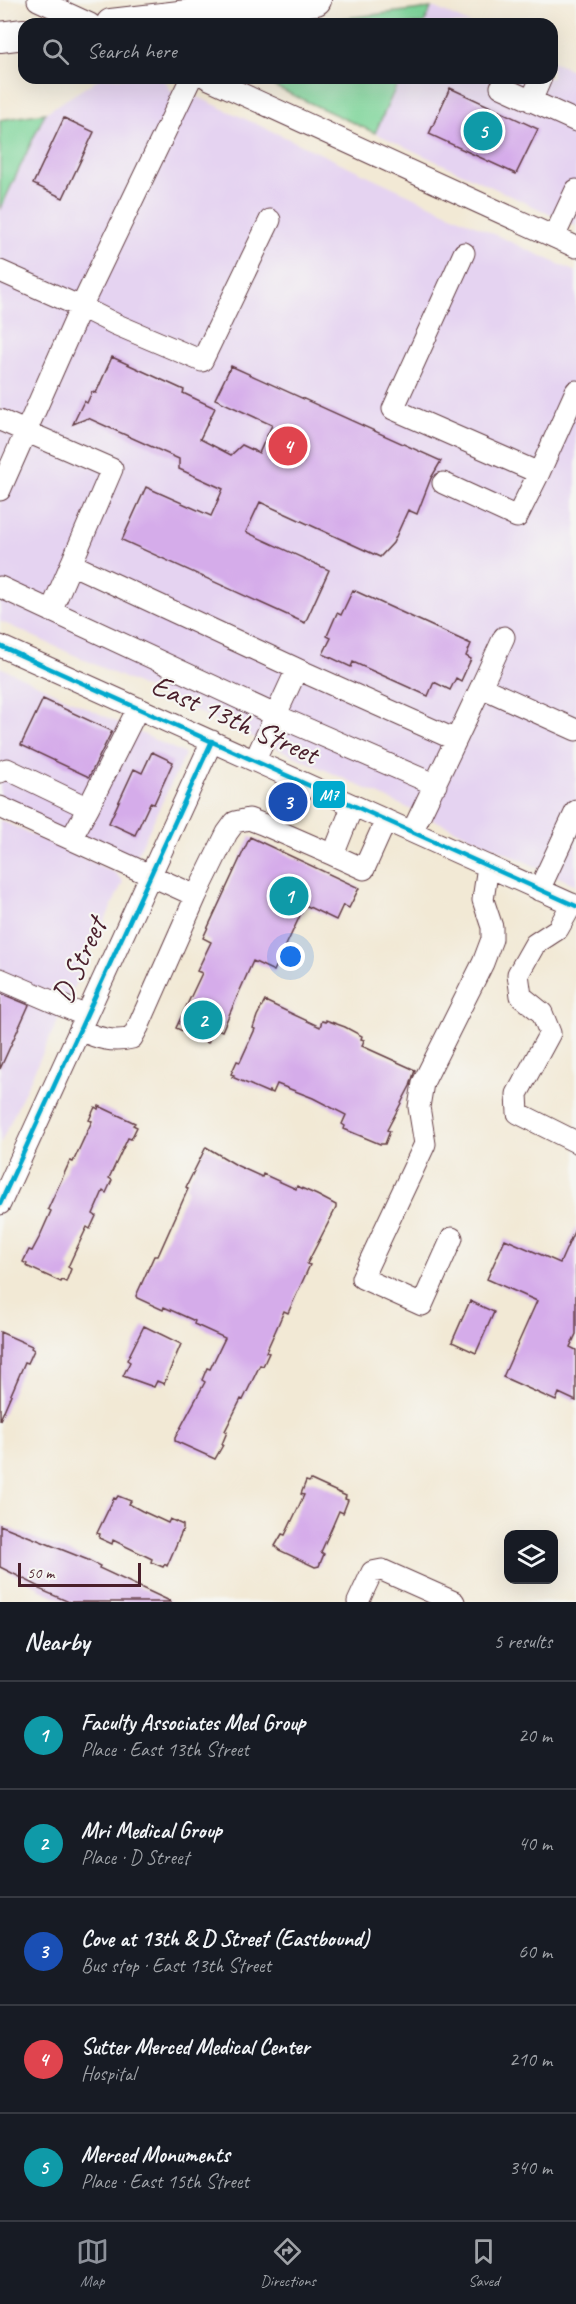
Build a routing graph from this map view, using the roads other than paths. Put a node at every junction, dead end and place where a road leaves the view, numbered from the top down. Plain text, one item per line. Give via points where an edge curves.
1 (38, 0) edge
2 (316, 0) edge
3 (77, 18) edge
4 (161, 18) edge
5 (18, 35) edge
6 (0, 37) edge
7 (188, 84) edge
8 (220, 84) edge
9 (538, 84) edge
10 (501, 87) dead end
11 (531, 100) junction
12 (576, 121) edge
13 (576, 190) edge
14 (270, 220) dead end
15 (554, 237) junction
16 (576, 247) edge
17 (464, 253) dead end
18 (0, 271) edge
19 (81, 307) junction
20 (576, 391) edge
21 (0, 420) edge
22 (26, 432) junction
23 (538, 473) junction
24 (443, 483) dead end
25 (0, 490) edge
26 (71, 564) junction
27 (0, 587) edge
28 (51, 611) junction
29 (504, 637) dead end
30 (0, 647) edge
31 (297, 669) junction
32 (481, 687) junction
33 (138, 708) junction
34 (276, 715) junction
35 (576, 730) edge
36 (456, 740) junction
37 (212, 741) junction
38 (255, 760) junction
39 (0, 772) edge
40 (436, 785) junction
41 (354, 805) junction
42 (0, 807) edge
43 (88, 808) junction
44 (576, 811) edge
45 (386, 820) junction
46 (412, 832) junction
47 (71, 839) junction
48 (333, 855) junction
49 (488, 866) junction
50 (150, 875) junction
51 (539, 890) junction
52 (196, 896) junction
53 (574, 905) edge
54 (0, 979) edge
55 (83, 1023) junction
56 (576, 1142) edge
57 (0, 1204) edge
58 (452, 1238) dead end
59 (358, 1602) edge
60 (454, 1602) edge

1 - 3 street
2 - 4 highway
5 - 6 highway
7 - 19 street
8 - 15 street
9 - 11 street
10 - 11 street
11 - 12 street
13 - 15 street
14 - 19 street via 202,361
15 - 16 street
17 - 23 street via 393,409
18 - 19 street
19 - 22 street
20 - 23 street
21 - 22 street
22 - 25 street
22 - 26 street via 112,469
23 - 24 street via 517,517
26 - 28 street
26 - 31 street
27 - 28 street
28 - 34 street
29 - 32 street
30 - 33 street, East 13th Street
31 - 34 street
31 - 36 street
32 - 35 street
32 - 36 street
33 - 37 street, East 13th Street
33 - 43 street
34 - 38 street
34 - 40 street
36 - 40 street
37 - 38 street, East 13th Street
37 - 50 street, D Street
38 - 41 street, East 13th Street
39 - 43 street via 7,770
40 - 46 street
41 - 45 street, East 13th Street
41 - 48 street
42 - 47 street
43 - 47 street
44 - 51 street
45 - 46 street, East 13th Street
45 - 48 street via 364,869
46 - 49 street, East 13th Street
47 - 50 street
48 - 52 street via 249,819 235,822
49 - 51 street, East 13th Street
49 - 58 street via 483,900 492,939 423,1083 419,1107 425,1144 362,1278 422,1305
50 - 52 street
50 - 55 street, D Street
51 - 53 street, East 13th Street
52 - 55 street via 132,1038 99,1038
53 - 56 street via 558,929 535,945 518,974 521,996 542,1013 550,1033 517,1094 518,1113
54 - 55 street
55 - 57 street, D Street
59 - 60 street via 372,1572 382,1570

